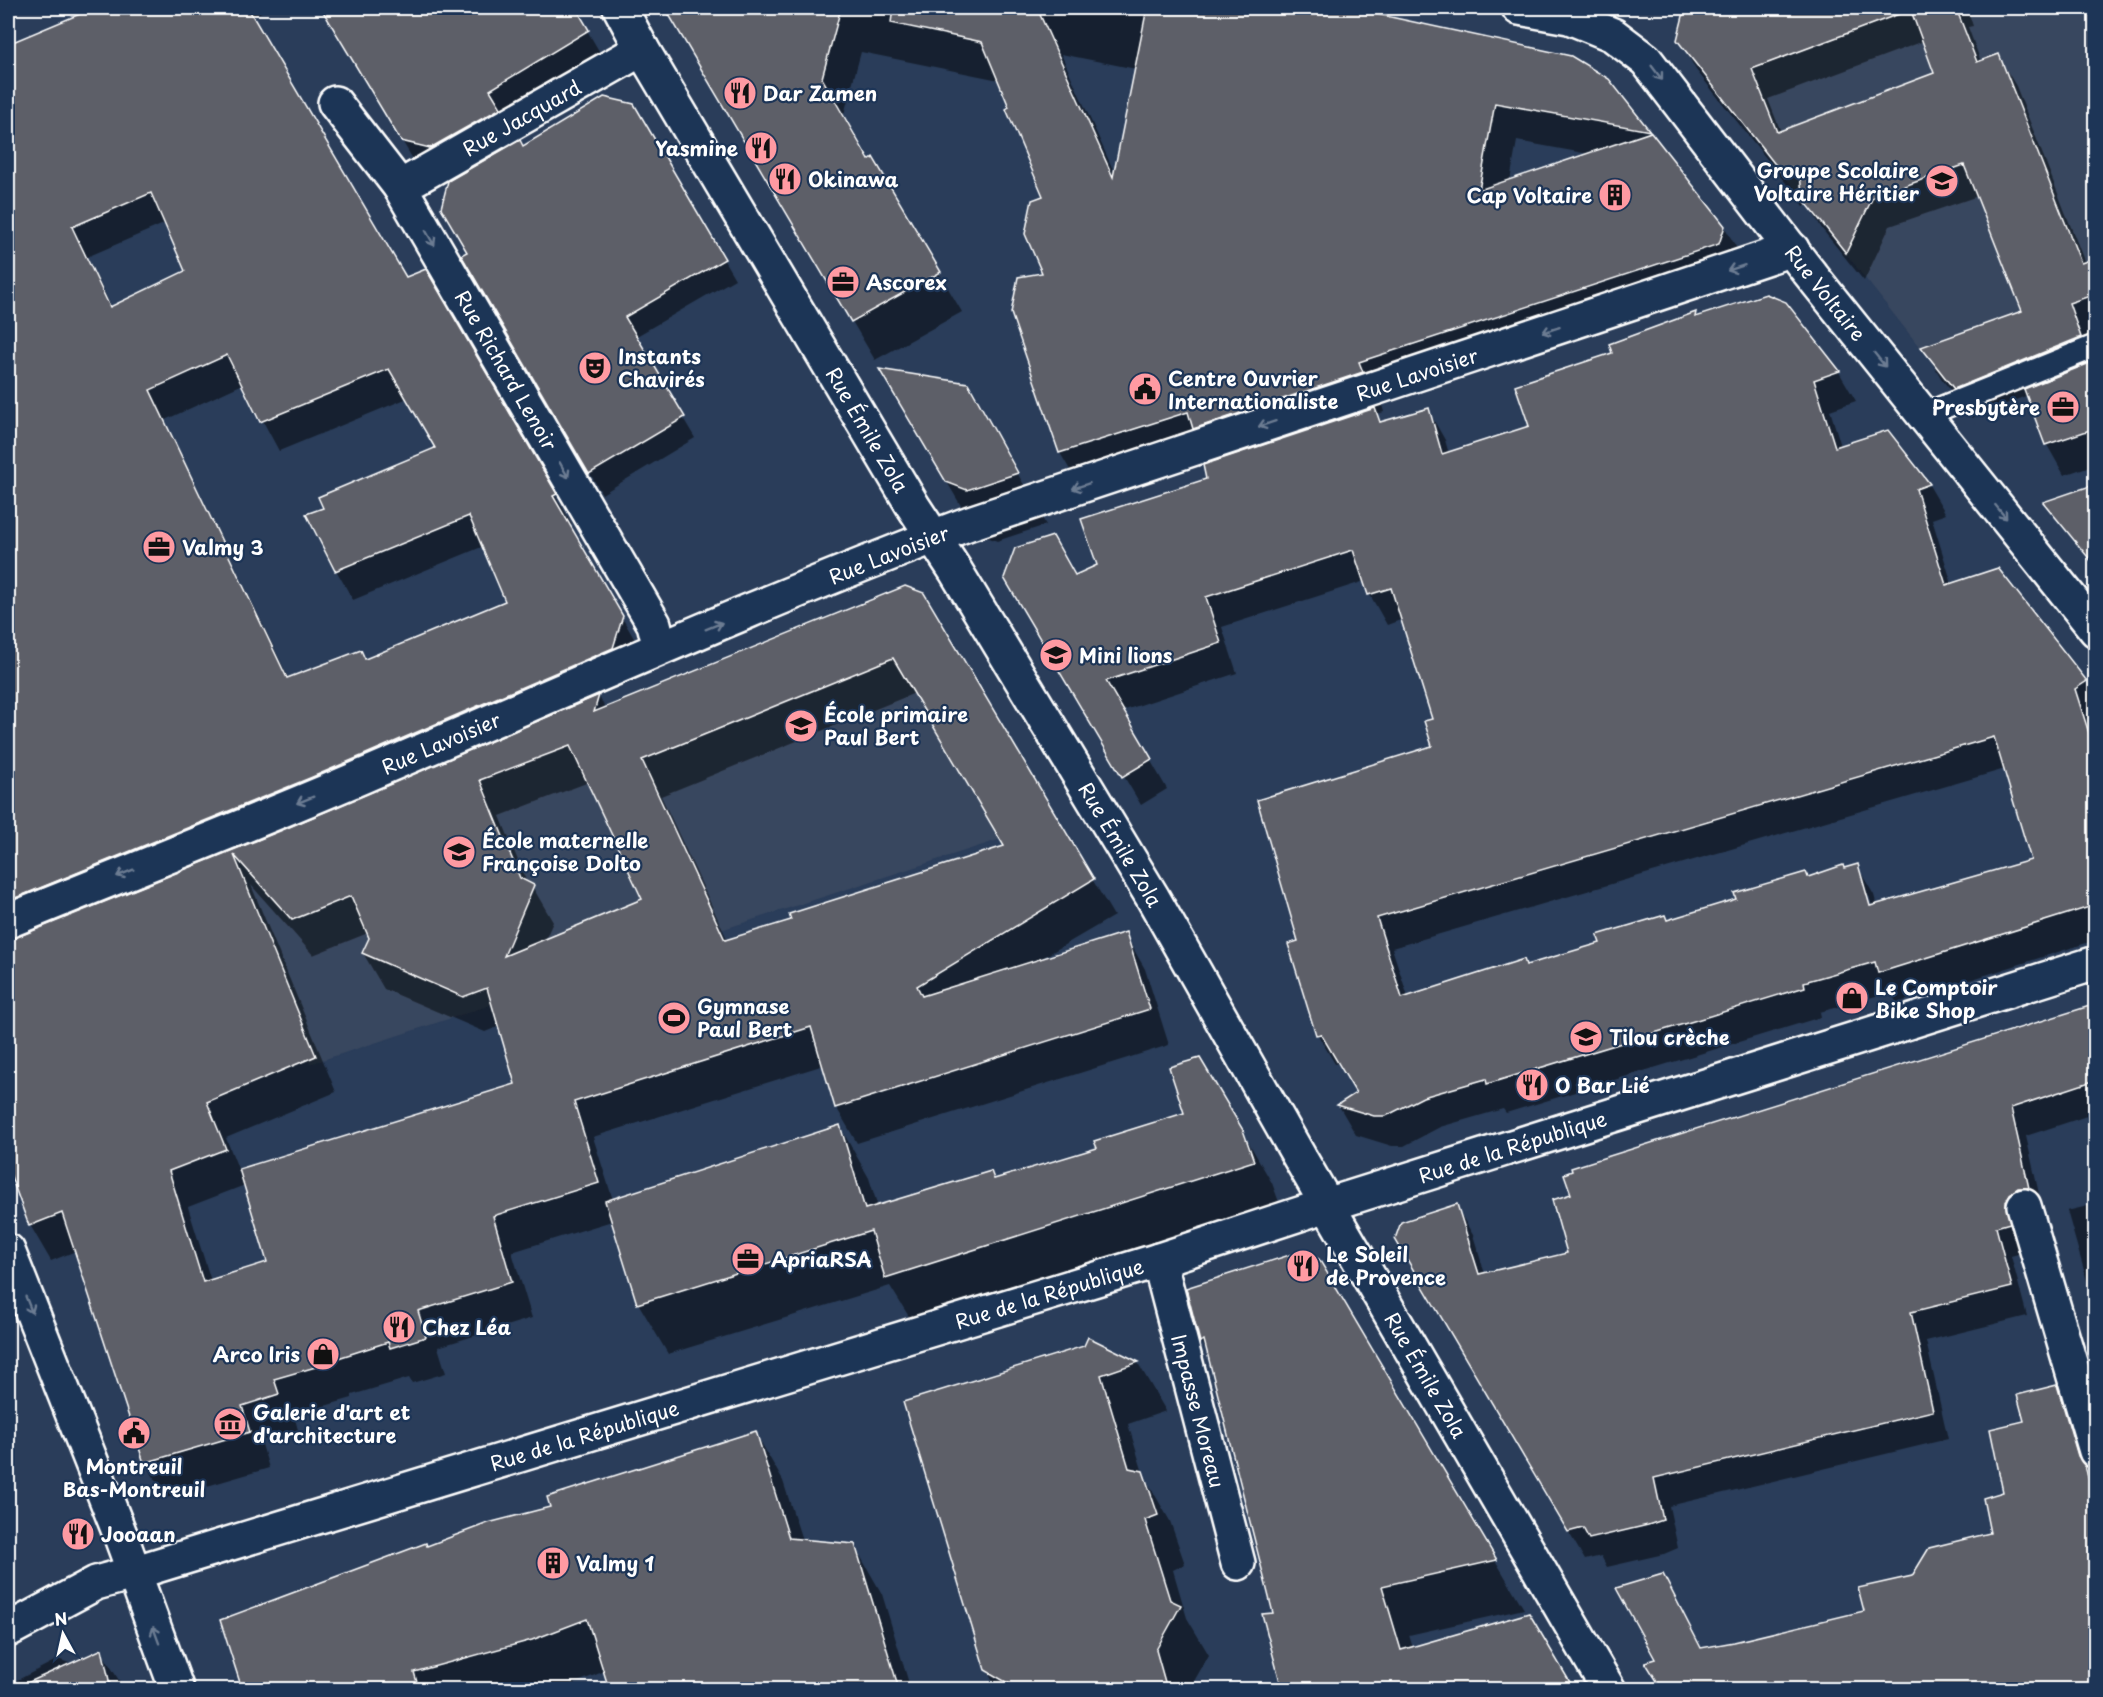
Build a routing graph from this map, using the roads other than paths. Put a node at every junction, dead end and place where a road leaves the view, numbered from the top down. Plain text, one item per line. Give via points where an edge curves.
1 (620, 8) edge
2 (1519, 8) edge
3 (1613, 21) edge
4 (642, 49) junction
5 (335, 104) dead end
6 (400, 187) junction
7 (1792, 249) junction
8 (2096, 346) edge
9 (1923, 415) junction
10 (933, 537) junction
11 (2096, 630) edge
12 (660, 648) junction
13 (8, 921) edge
14 (2096, 963) edge
15 (1327, 1205) junction
16 (2024, 1206) dead end
17 (8, 1251) edge
18 (1159, 1260) junction
19 (2096, 1451) edge
20 (1238, 1563) dead end
21 (134, 1573) junction
22 (8, 1630) edge
23 (177, 1689) edge
24 (1609, 1689) edge

1 - 4 street, Rue Émile Zola
2 - 3 street, Rue Voltaire
3 -> 7 street, Rue Voltaire
4 - 6 street, Rue Jacquard
4 - 10 street, Rue Émile Zola
5 - 6 street, Rue Richard Lenoir
6 -> 12 street, Rue Richard Lenoir via 654,624
7 -> 9 street, Rue Voltaire
7 -> 10 street, Rue Lavoisier
8 - 9 lane
9 -> 11 street, Rue Voltaire
12 -> 10 street, Rue Lavoisier
10 - 15 street, Rue Émile Zola via 1153,898
12 -> 13 street, Rue Lavoisier via 359,778
14 - 15 street, Rue de la République
15 - 18 street, Rue de la République
15 - 24 street, Rue Émile Zola
16 - 19 street
17 -> 21 street
18 - 20 street, Impasse Moreau
18 - 21 street, Rue de la République
21 - 22 street, Rue de la République via 96,1583
23 -> 21 street

